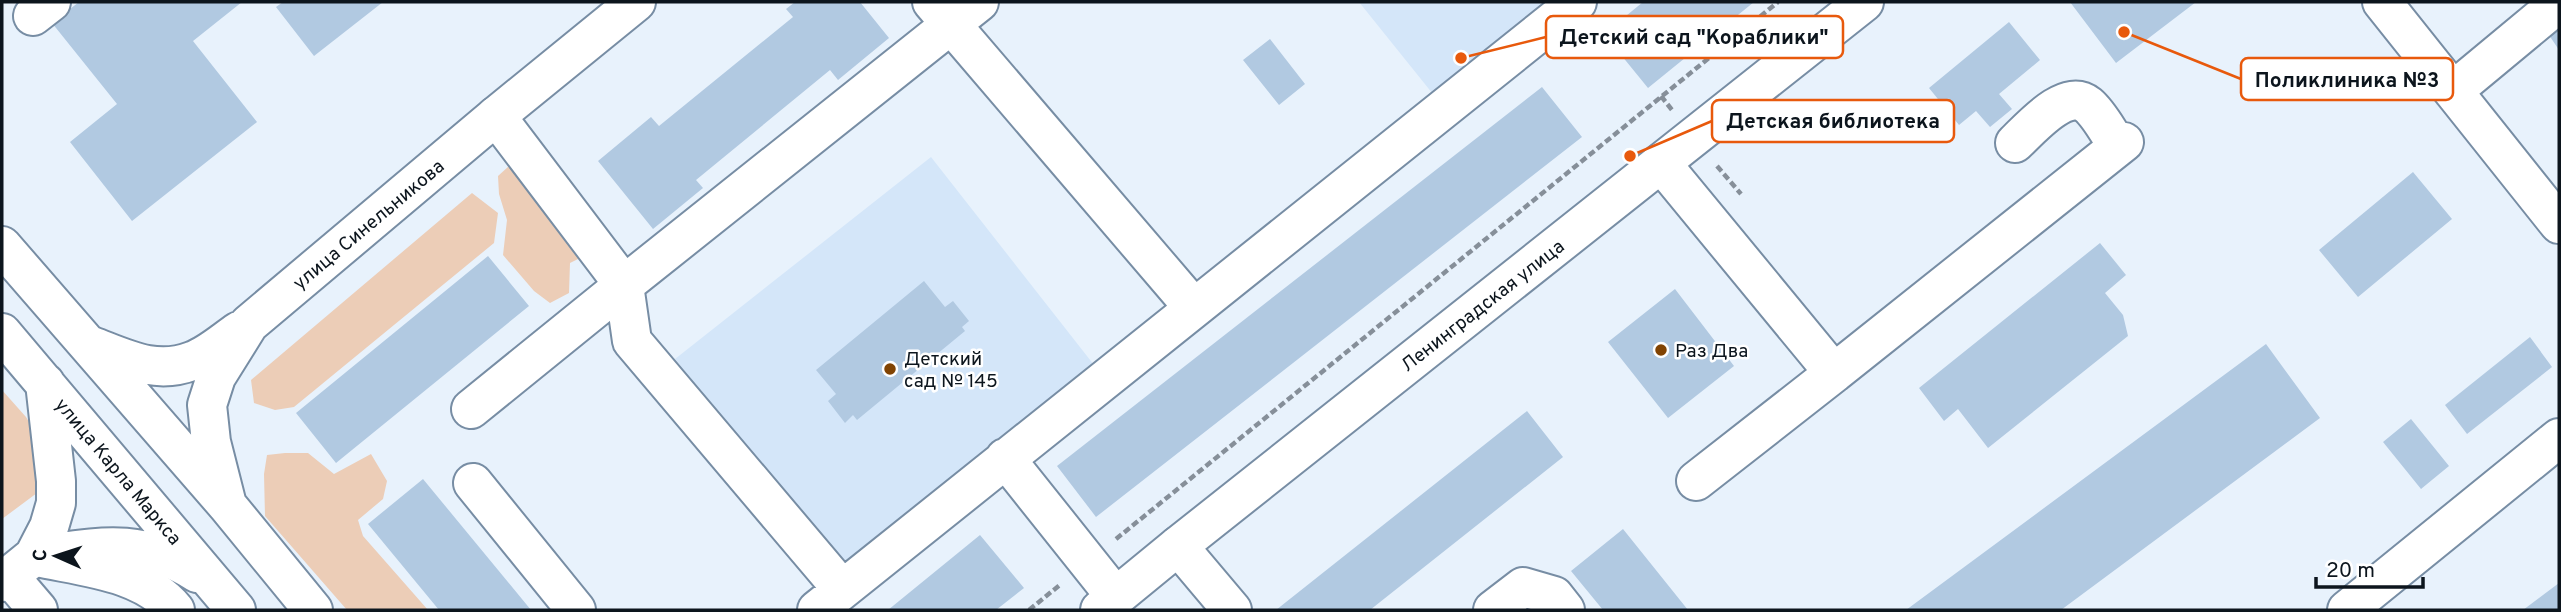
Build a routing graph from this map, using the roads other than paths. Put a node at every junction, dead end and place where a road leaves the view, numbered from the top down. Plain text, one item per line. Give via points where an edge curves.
1 (636, 2) edge
2 (1577, 2) edge
3 (1864, 2) edge
4 (2382, 2) edge
5 (2559, 4) edge
6 (954, 9) edge
7 (2454, 91) junction
8 (496, 116) junction
9 (2015, 143) dead end
10 (1661, 163) junction
11 (2559, 224) edge
12 (2, 246) edge
13 (624, 285) junction
14 (1194, 308) junction
15 (249, 324) junction
16 (2, 332) edge
17 (86, 344) junction
18 (1834, 373) junction
19 (45, 383) junction
20 (471, 409) dead end
21 (2559, 438) edge
22 (1005, 458) junction
23 (1696, 481) dead end
24 (473, 483) dead end
25 (227, 505) junction
26 (1178, 546) junction
27 (15, 571) edge
28 (224, 596) edge
29 (829, 600) edge
30 (1105, 606) edge
31 (38, 610) edge
32 (175, 610) edge
33 (313, 610) edge
34 (576, 610) edge
35 (1232, 610) edge
36 (1493, 610) edge
37 (1565, 610) edge
38 (2347, 610) edge

1 - 8 main road, улица Синельникова
2 - 14 main road
3 - 10 main road, Ленинградская улица
4 - 7 main road
5 - 7 main road
6 - 13 main road
6 - 14 main road
7 - 11 main road
8 - 13 main road
8 - 15 main road, улица Синельникова
9 - 18 main road via 2063,101 2078,100 2121,144
10 - 18 main road
10 - 26 main road, Ленинградская улица
12 - 17 main road
13 - 20 main road
13 - 29 main road via 632,341
14 - 22 main road
15 - 17 main road via 194,360 167,368 137,363
15 - 25 main road, улица Синельникова via 216,377 208,405 211,442
16 - 19 main road, улица Карла Маркса
17 - 25 main road
18 - 23 main road
19 - 27 main road via 56,503 48,527
19 - 28 main road, улица Карла Маркса
21 - 38 main road
22 - 29 main road
22 - 30 main road via 1088,562
24 - 34 main road
25 - 33 main road
26 - 30 main road, Ленинградская улица
26 - 35 main road
27 - 28 main road via 93,547 141,548 175,558
27 - 31 main road
27 - 32 main road via 108,572 166,599
36 - 37 main road via 1523,587 1554,596

